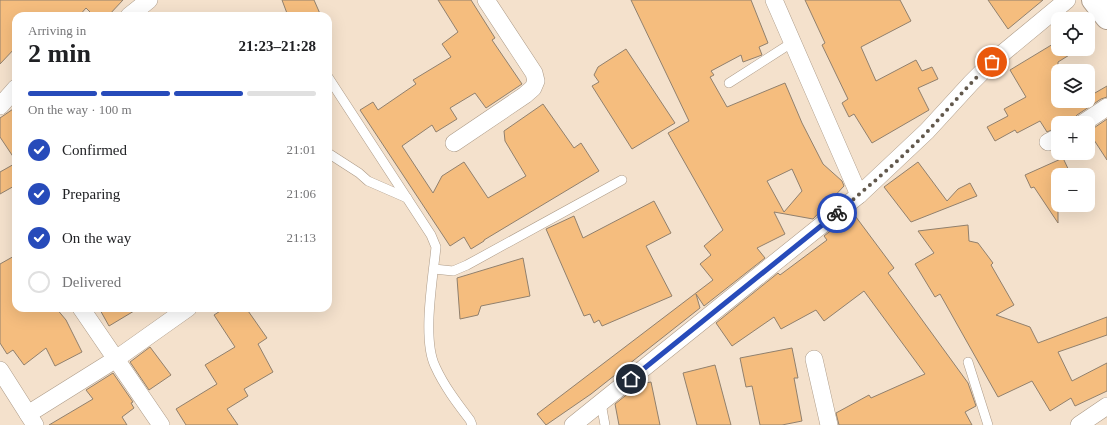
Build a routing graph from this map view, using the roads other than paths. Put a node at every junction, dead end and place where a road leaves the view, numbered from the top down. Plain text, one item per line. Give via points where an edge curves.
1 (149, 0) edge
2 (486, 0) edge
3 (774, 0) edge
4 (1067, 0) edge
5 (1093, 0) edge
6 (133, 12) edge
7 (1107, 18) edge
8 (793, 42) junction
9 (332, 83) edge
10 (729, 83) dead end
11 (12, 92) edge
12 (0, 106) edge
13 (1107, 107) edge
14 (1094, 116) edge
15 (454, 143) dead end
16 (332, 155) edge
17 (622, 180) dead end
18 (859, 195) junction
19 (407, 198) junction
20 (434, 269) junction
21 (84, 312) edge
22 (182, 312) edge
23 (116, 359) junction
24 (814, 359) dead end
25 (968, 362) dead end
26 (0, 370) edge
27 (601, 403) junction
28 (1107, 406) edge
29 (32, 420) edge
30 (161, 425) edge
31 (472, 425) edge
32 (573, 425) edge
33 (606, 425) edge
34 (829, 425) edge
35 (988, 425) edge
36 (1079, 425) edge

1 - 6 street
2 - 15 street via 534,73 536,81 525,95
3 - 8 street
4 - 18 street via 987,67 927,132
5 - 7 main road
8 - 10 lane
8 - 18 street
9 - 19 lane
11 - 12 street
13 - 14 street
16 - 19 lane via 359,172 368,181
17 - 20 lane via 467,265 453,271
18 - 27 street
19 - 20 lane via 436,247
20 - 31 lane via 428,332 434,364 445,387
21 - 23 street
22 - 23 street
23 - 29 street
23 - 30 street
24 - 34 street
25 - 35 lane
26 - 29 street
27 - 32 street
27 - 33 lane
28 - 36 street

